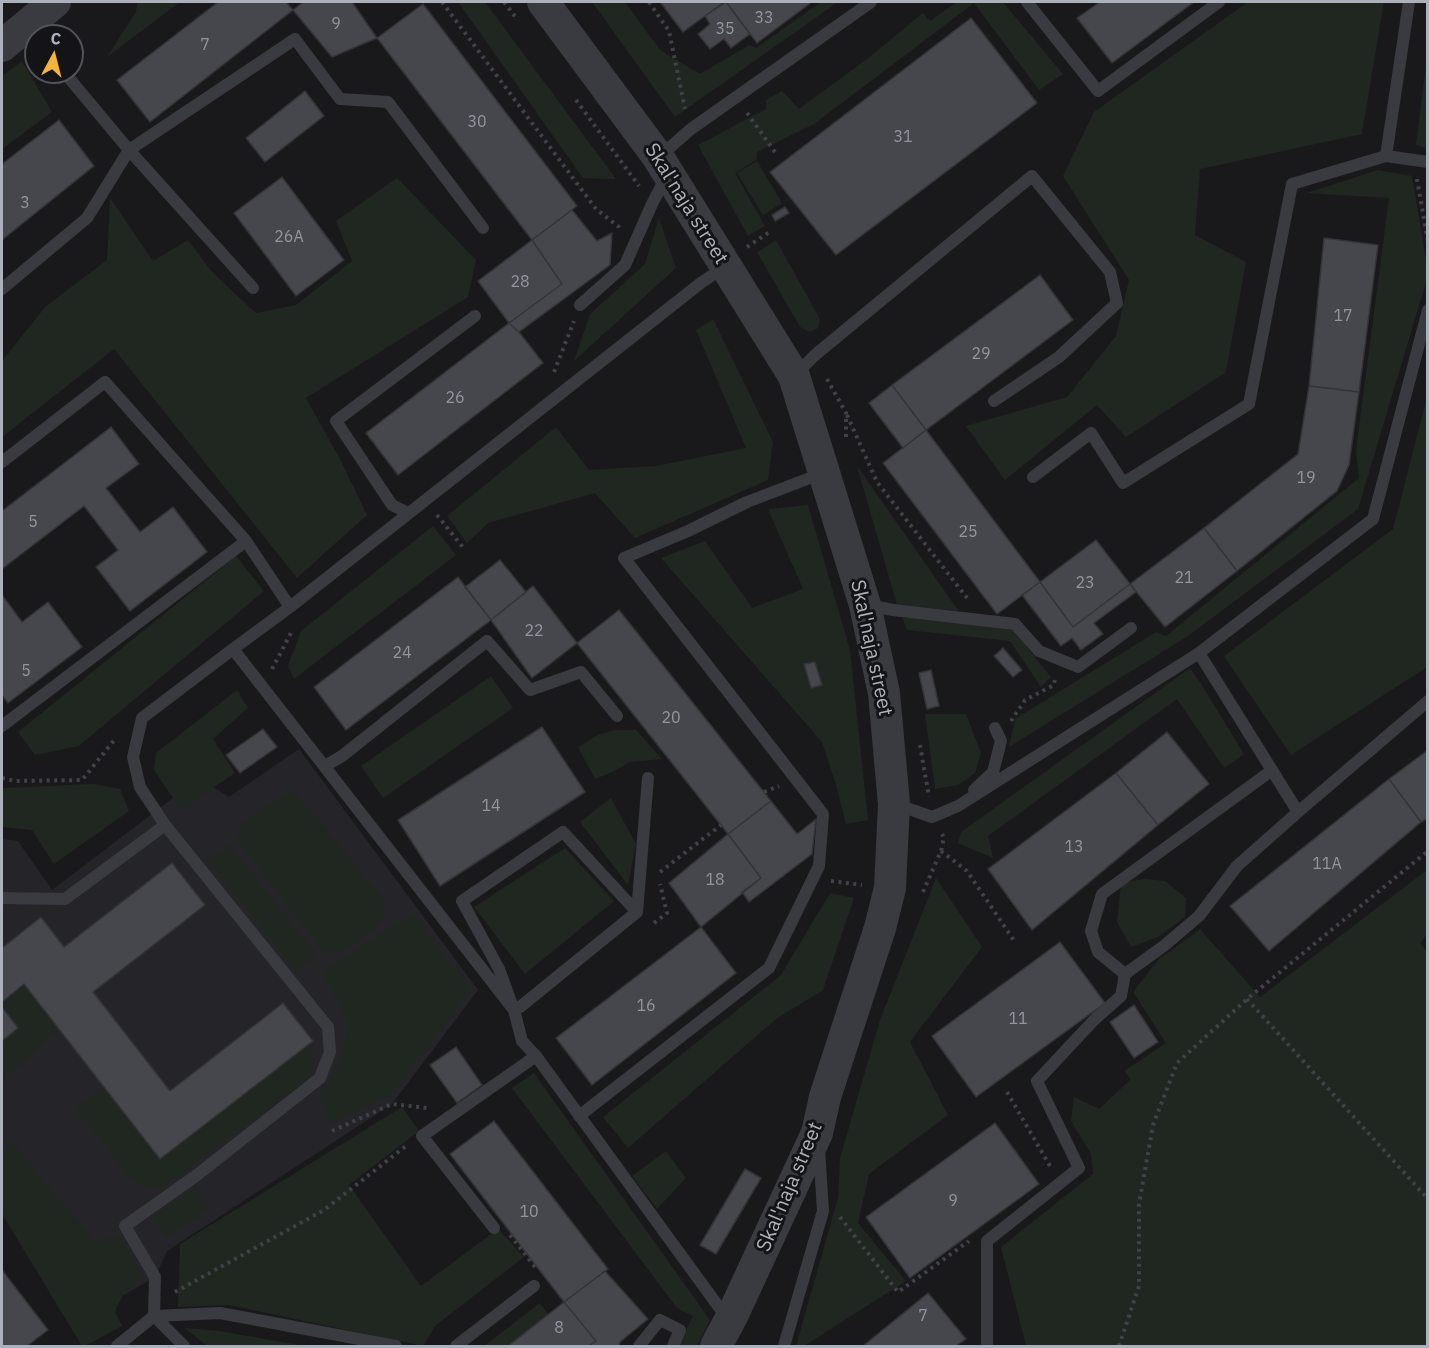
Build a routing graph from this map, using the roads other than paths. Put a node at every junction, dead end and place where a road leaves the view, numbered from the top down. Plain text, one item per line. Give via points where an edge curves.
1 (55, 2) edge
2 (543, 2) edge
3 (871, 2) edge
4 (1027, 2) edge
5 (1220, 2) edge
6 (1409, 2) edge
7 (37, 24) edge
8 (24, 35) edge
9 (2, 46) edge
10 (74, 84) edge
11 (129, 150) junction
12 (1386, 156) junction
13 (1428, 162) edge
14 (663, 166) junction
15 (483, 228) dead end
16 (733, 259) junction
17 (253, 288) dead end
18 (2, 289) edge
19 (580, 305) road end
20 (1428, 310) edge
21 (475, 316) dead end
22 (794, 376) junction
23 (994, 400) dead end
24 (2, 462) edge
25 (824, 473) junction
26 (1033, 477) dead end
27 (408, 513) junction
28 (246, 541) junction
29 (865, 605) junction
30 (290, 607) junction
31 (1131, 628) dead end
32 (233, 649) junction
33 (1199, 653) junction
34 (1428, 700) edge
35 (616, 716) dead end
36 (2, 726) edge
37 (995, 728) dead end
38 (325, 766) junction
39 (1271, 771) junction
40 (648, 778) dead end
41 (894, 804) junction
42 (958, 806) junction
43 (1298, 812) junction
44 (165, 825) junction
45 (2, 898) edge
46 (637, 912) junction
47 (1125, 974) junction
48 (514, 1010) junction
49 (536, 1056) junction
50 (579, 1116) junction
51 (817, 1133) junction
52 (494, 1228) dead end
53 (534, 1286) dead end
54 (154, 1316) junction
55 (732, 1316) junction
56 (117, 1347) edge
57 (184, 1347) edge
58 (396, 1347) edge
59 (456, 1347) edge
60 (639, 1347) edge
61 (673, 1347) edge
62 (716, 1347) edge
63 (784, 1347) edge
64 (987, 1347) edge

1 - 7 street
2 - 14 street, Skal'naja street
3 - 14 lane via 692,129
4 - 5 lane via 1098,92
6 - 12 lane
8 - 9 street
10 - 11 lane
11 - 15 lane via 295,39 340,99 388,102
11 - 17 lane
11 - 18 lane via 87,218
12 - 13 lane
12 - 26 lane via 1292,184 1249,404 1123,483 1091,433
14 - 16 street, Skal'naja street
14 - 19 lane via 652,204 625,265
16 - 22 street, Skal'naja street
16 - 27 lane
20 - 33 lane via 1373,519
21 - 27 lane via 336,421 392,505
22 - 23 lane via 1032,176 1110,272 1117,303 1059,357
22 - 25 street, Skal'naja street
24 - 28 lane via 105,382
25 - 29 street, Skal'naja street
25 - 50 lane via 747,502 624,558 823,814 819,866 769,968
27 - 30 lane
28 - 30 lane
28 - 36 lane
29 - 31 lane via 1015,624 1039,651 1078,667
29 - 41 street, Skal'naja street via 884,693
30 - 32 lane
32 - 38 lane
32 - 44 lane via 142,718 133,757 140,787
33 - 39 lane
33 - 42 lane
34 - 43 lane
35 - 38 lane via 581,672 530,690 487,641
37 - 42 lane via 1001,741 993,772
38 - 48 lane
39 - 43 lane
39 - 47 lane via 1102,894 1091,931 1098,952
40 - 46 lane
41 - 42 lane via 932,817
41 - 51 street, Skal'naja street via 890,888
43 - 47 lane via 1237,866 1200,916
44 - 45 lane via 65,899
44 - 54 lane via 328,1027 330,1052 320,1078 312,1085 125,1226 155,1277
46 - 48 lane
46 - 48 lane via 563,832 462,901 499,969
47 - 64 lane via 1121,996 1038,1081 1078,1168 987,1241
48 - 49 lane via 522,1041
49 - 50 lane
49 - 52 lane via 422,1136
50 - 55 lane via 721,1310
51 - 55 street, Skal'naja street
51 - 63 lane via 823,1211
53 - 59 lane
54 - 56 lane
54 - 57 lane
54 - 58 lane via 220,1313
55 - 62 street, Skal'naja street
60 - 61 lane via 660,1320 680,1330

